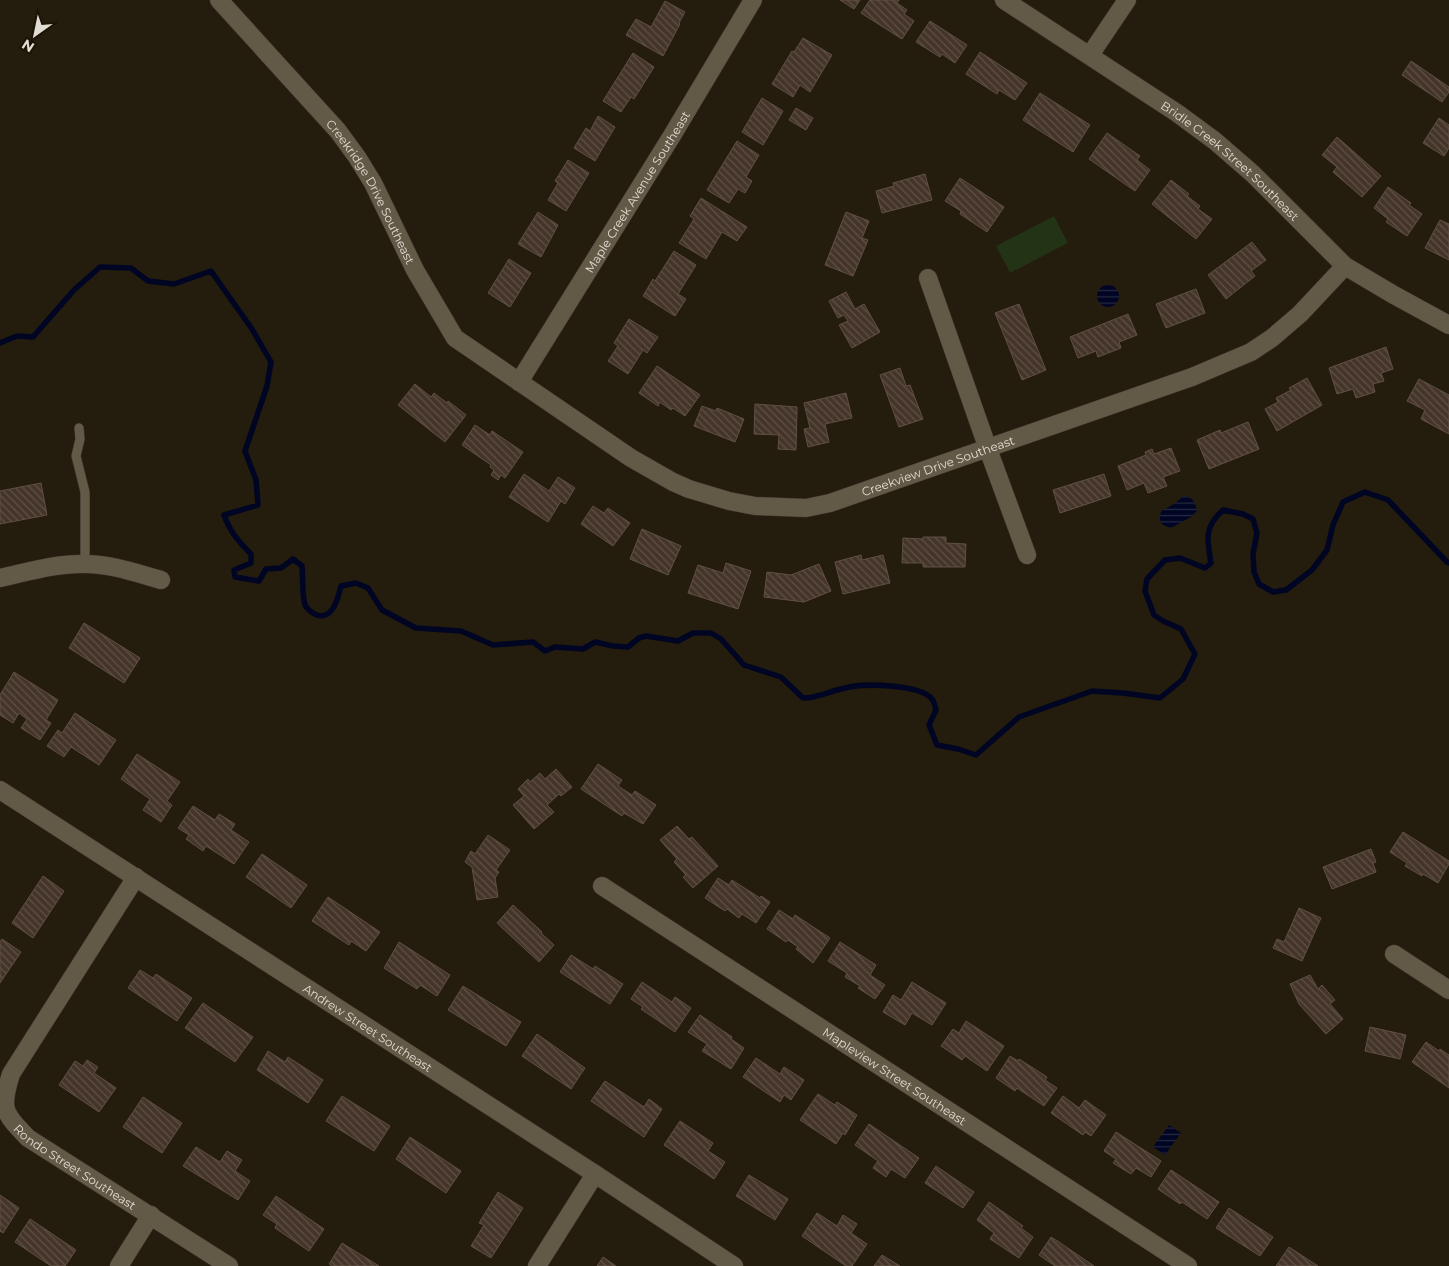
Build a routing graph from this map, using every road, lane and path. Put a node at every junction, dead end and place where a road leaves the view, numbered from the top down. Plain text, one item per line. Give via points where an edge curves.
1 (219, 0) edge
2 (752, 0) edge
3 (1004, 0) edge
4 (1127, 0) edge
5 (1090, 55) junction
6 (1345, 266) junction
7 (928, 278) dead end
8 (1449, 325) edge
9 (519, 382) junction
10 (79, 428) dead end
11 (988, 449) junction
12 (1027, 555) dead end
13 (85, 564) junction
14 (0, 578) edge
15 (161, 580) dead end
16 (0, 790) edge
17 (136, 877) junction
18 (602, 886) dead end
19 (1394, 954) dead end
20 (1449, 990) edge
21 (595, 1174) junction
22 (151, 1216) junction
23 (119, 1266) edge
24 (229, 1266) edge
25 (537, 1266) edge
26 (734, 1266) edge
27 (1188, 1266) edge

1 - 9 street, Creekridge Drive Southeast via 338,131 357,157 415,270 455,338
2 - 9 street, Maple Creek Avenue Southeast
3 - 5 street, Bridle Creek Street Southeast
4 - 5 street
5 - 6 street, Bridle Creek Street Southeast via 1215,141 1253,174
6 - 8 street, Bridle Creek Street Southeast
6 - 11 street, Creekview Drive Southeast via 1300,314 1251,352 1192,377
7 - 11 street
9 - 11 street, Creekview Drive Southeast via 672,482 755,506 806,508 830,503
10 - 13 lane via 76,456 85,492
11 - 12 street
13 - 14 street via 57,566
13 - 15 street via 110,566
16 - 17 street, Andrew Street Southeast
17 - 21 street, Andrew Street Southeast
17 - 22 street, Rondo Street Southeast via 10,1074 3,1096 8,1117 28,1138
18 - 27 street, Mapleview Street Southeast
19 - 20 street
21 - 25 street
21 - 26 street, Andrew Street Southeast
22 - 23 street
22 - 24 street, Rondo Street Southeast

